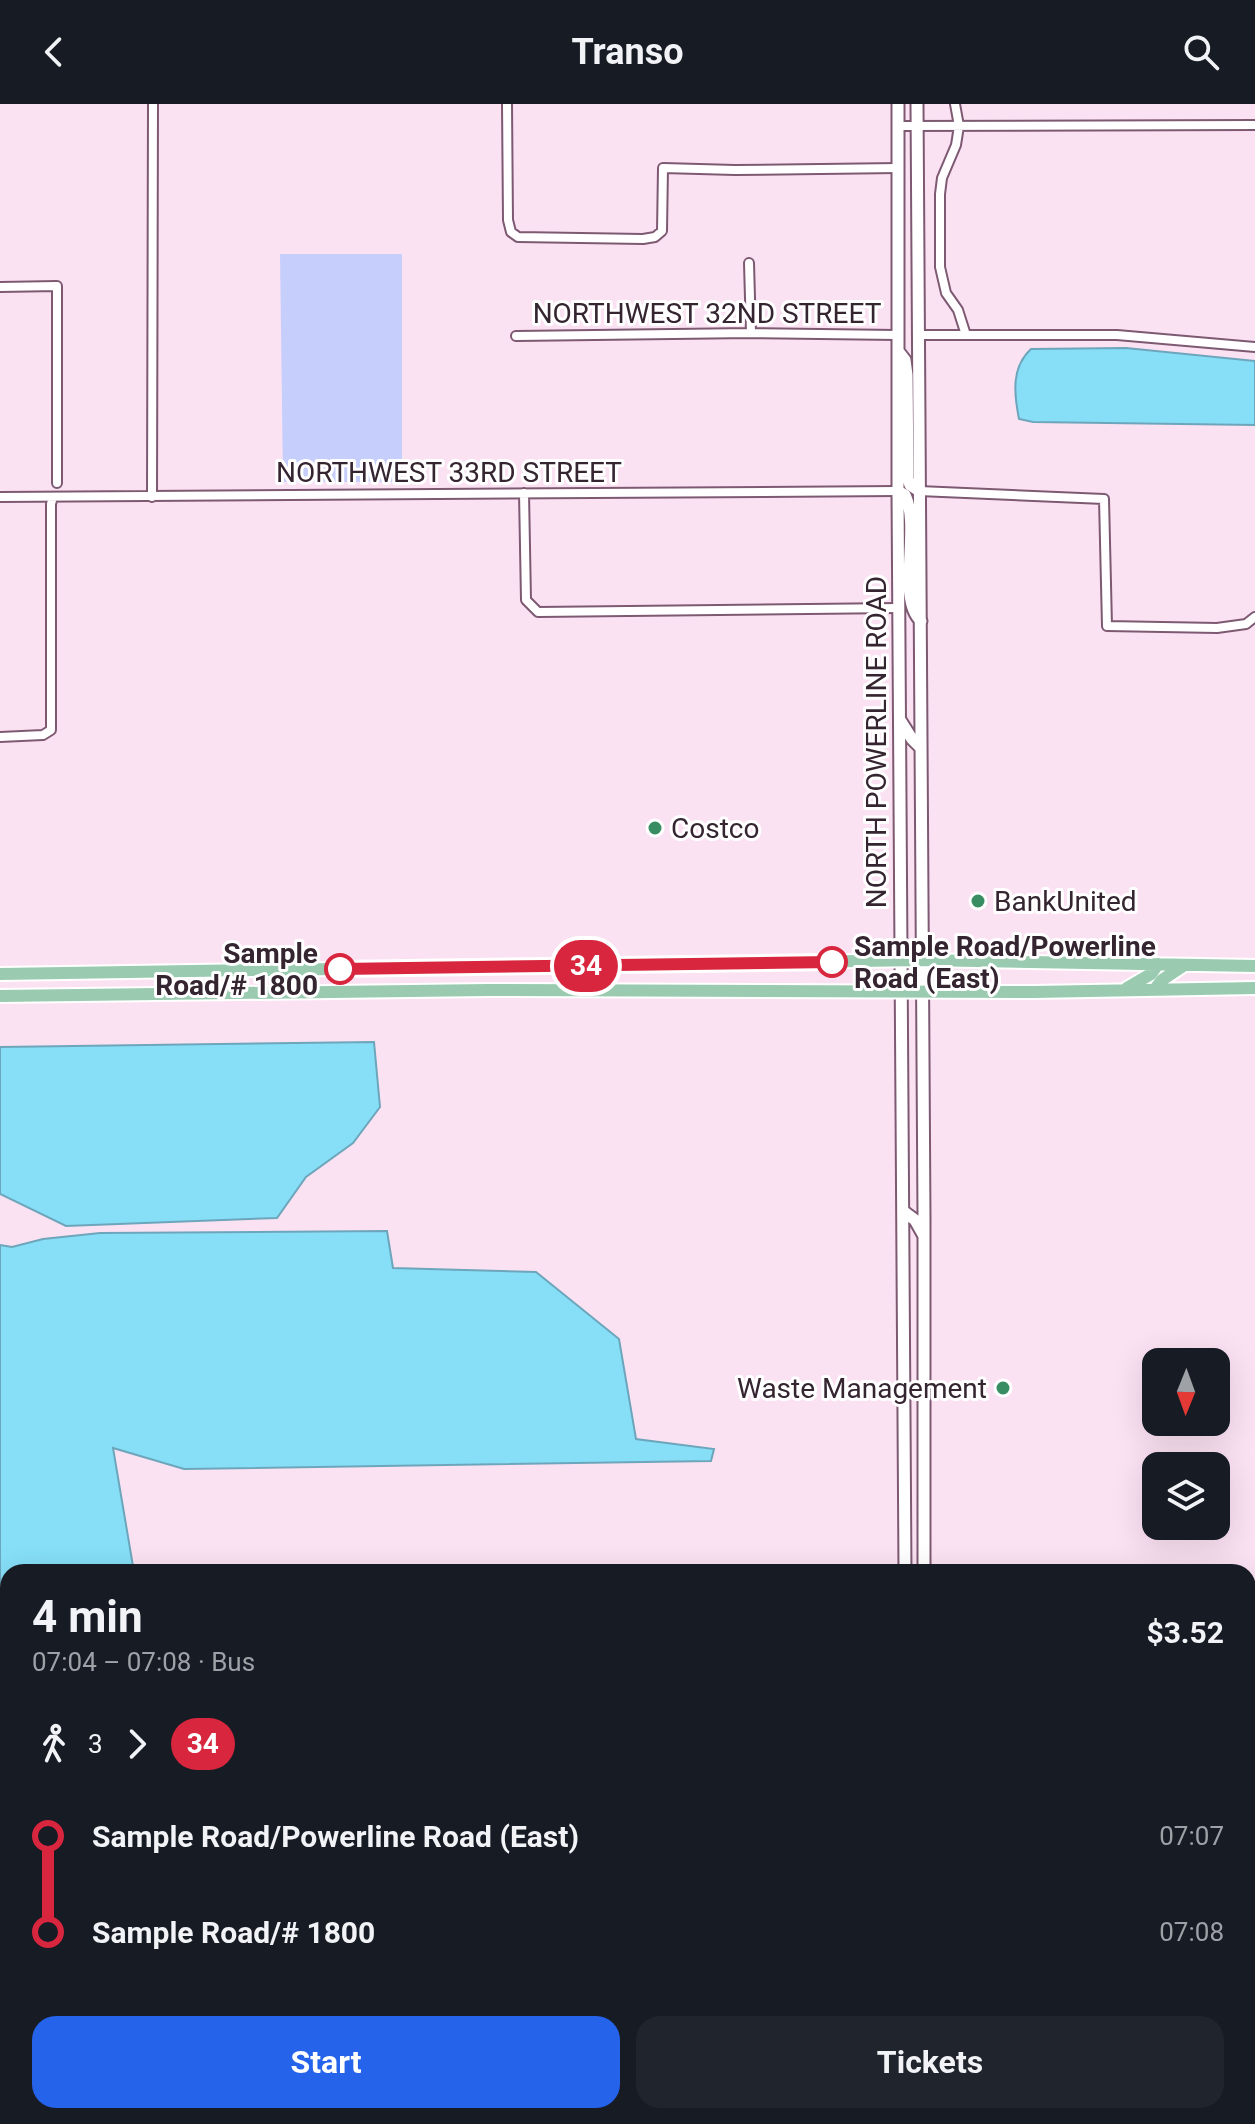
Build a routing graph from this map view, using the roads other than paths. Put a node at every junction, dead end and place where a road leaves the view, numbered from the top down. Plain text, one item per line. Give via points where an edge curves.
1 (153, 104) edge
2 (507, 104) edge
3 (898, 104) edge
4 (917, 104) edge
5 (955, 104) edge
6 (1255, 125) edge
7 (898, 126) junction
8 (917, 126) junction
9 (959, 126) junction
10 (899, 168) junction
11 (749, 263) dead end
12 (0, 287) edge
13 (751, 333) junction
14 (897, 335) junction
15 (920, 335) junction
16 (966, 335) junction
17 (516, 336) dead end
18 (1255, 347) edge
19 (897, 351) junction
20 (57, 483) dead end
21 (898, 491) junction
22 (919, 491) junction
23 (524, 493) junction
24 (0, 497) edge
25 (53, 497) junction
26 (152, 497) junction
27 (899, 608) junction
28 (1255, 617) edge
29 (921, 621) junction
30 (900, 720) junction
31 (0, 737) edge
32 (921, 748) junction
33 (901, 960) junction
34 (922, 960) junction
35 (1158, 964) junction
36 (1185, 965) junction
37 (1255, 966) edge
38 (0, 974) edge
39 (1255, 988) edge
40 (1124, 989) junction
41 (1155, 989) junction
42 (901, 991) junction
43 (922, 991) junction
44 (0, 996) edge
45 (903, 1211) junction
46 (924, 1236) junction
47 (905, 1429) junction
48 (924, 1455) junction
49 (905, 1481) junction
50 (905, 1564) edge
51 (924, 1564) edge

1 - 26 street
2 - 10 street via 508,220 518,237 655,237 662,231 663,168
3 - 7 main road, NORTH POWERLINE ROAD
4 - 8 main road, NORTH POWERLINE ROAD
5 - 9 street
6 - 9 street
7 - 8 street
7 - 10 main road, NORTH POWERLINE ROAD
8 - 9 street
8 - 15 main road, NORTH POWERLINE ROAD
9 - 16 street via 942,178 940,267
10 - 14 main road, NORTH POWERLINE ROAD
11 - 13 street
12 - 20 street via 57,286
13 - 14 street, NORTHWEST 32ND STREET
13 - 17 street, NORTHWEST 32ND STREET
14 - 19 main road, NORTH POWERLINE ROAD
15 - 16 street, NORTHWEST 32ND STREET
15 - 22 main road, NORTH POWERLINE ROAD
16 - 18 street, NORTHWEST 32ND STREET via 1117,335
19 - 21 main road, NORTH POWERLINE ROAD
19 - 22 main road via 907,375 908,479
21 - 23 street, NORTHWEST 33RD STREET
21 - 27 main road, NORTH POWERLINE ROAD
21 - 29 main road via 911,512 910,596
22 - 28 street via 1104,499 1107,626 1217,628 1246,624
22 - 29 main road, NORTH POWERLINE ROAD
23 - 26 street, NORTHWEST 33RD STREET
23 - 27 street via 526,600 538,612
24 - 25 street, NORTHWEST 33RD STREET
25 - 26 street, NORTHWEST 33RD STREET
25 - 31 street via 51,730
27 - 30 main road, NORTH POWERLINE ROAD
29 - 32 main road, NORTH POWERLINE ROAD
30 - 32 main road
30 - 33 main road, NORTH POWERLINE ROAD
32 - 34 main road, NORTH POWERLINE ROAD
33 - 34 main road
33 - 38 main road
33 - 42 main road, NORTH POWERLINE ROAD
34 - 35 main road
34 - 43 main road, NORTH POWERLINE ROAD
35 - 36 main road
35 - 40 main road
36 - 37 main road
36 - 41 main road
39 - 41 main road
40 - 41 main road
40 - 43 main road
42 - 43 main road
42 - 44 main road
42 - 45 main road, NORTH POWERLINE ROAD
43 - 46 main road, NORTH POWERLINE ROAD
45 - 46 main road
45 - 47 main road, NORTH POWERLINE ROAD
46 - 48 main road, NORTH POWERLINE ROAD
47 - 48 main road
47 - 49 main road, NORTH POWERLINE ROAD
48 - 49 main road
48 - 51 main road, NORTH POWERLINE ROAD
49 - 50 main road, NORTH POWERLINE ROAD

